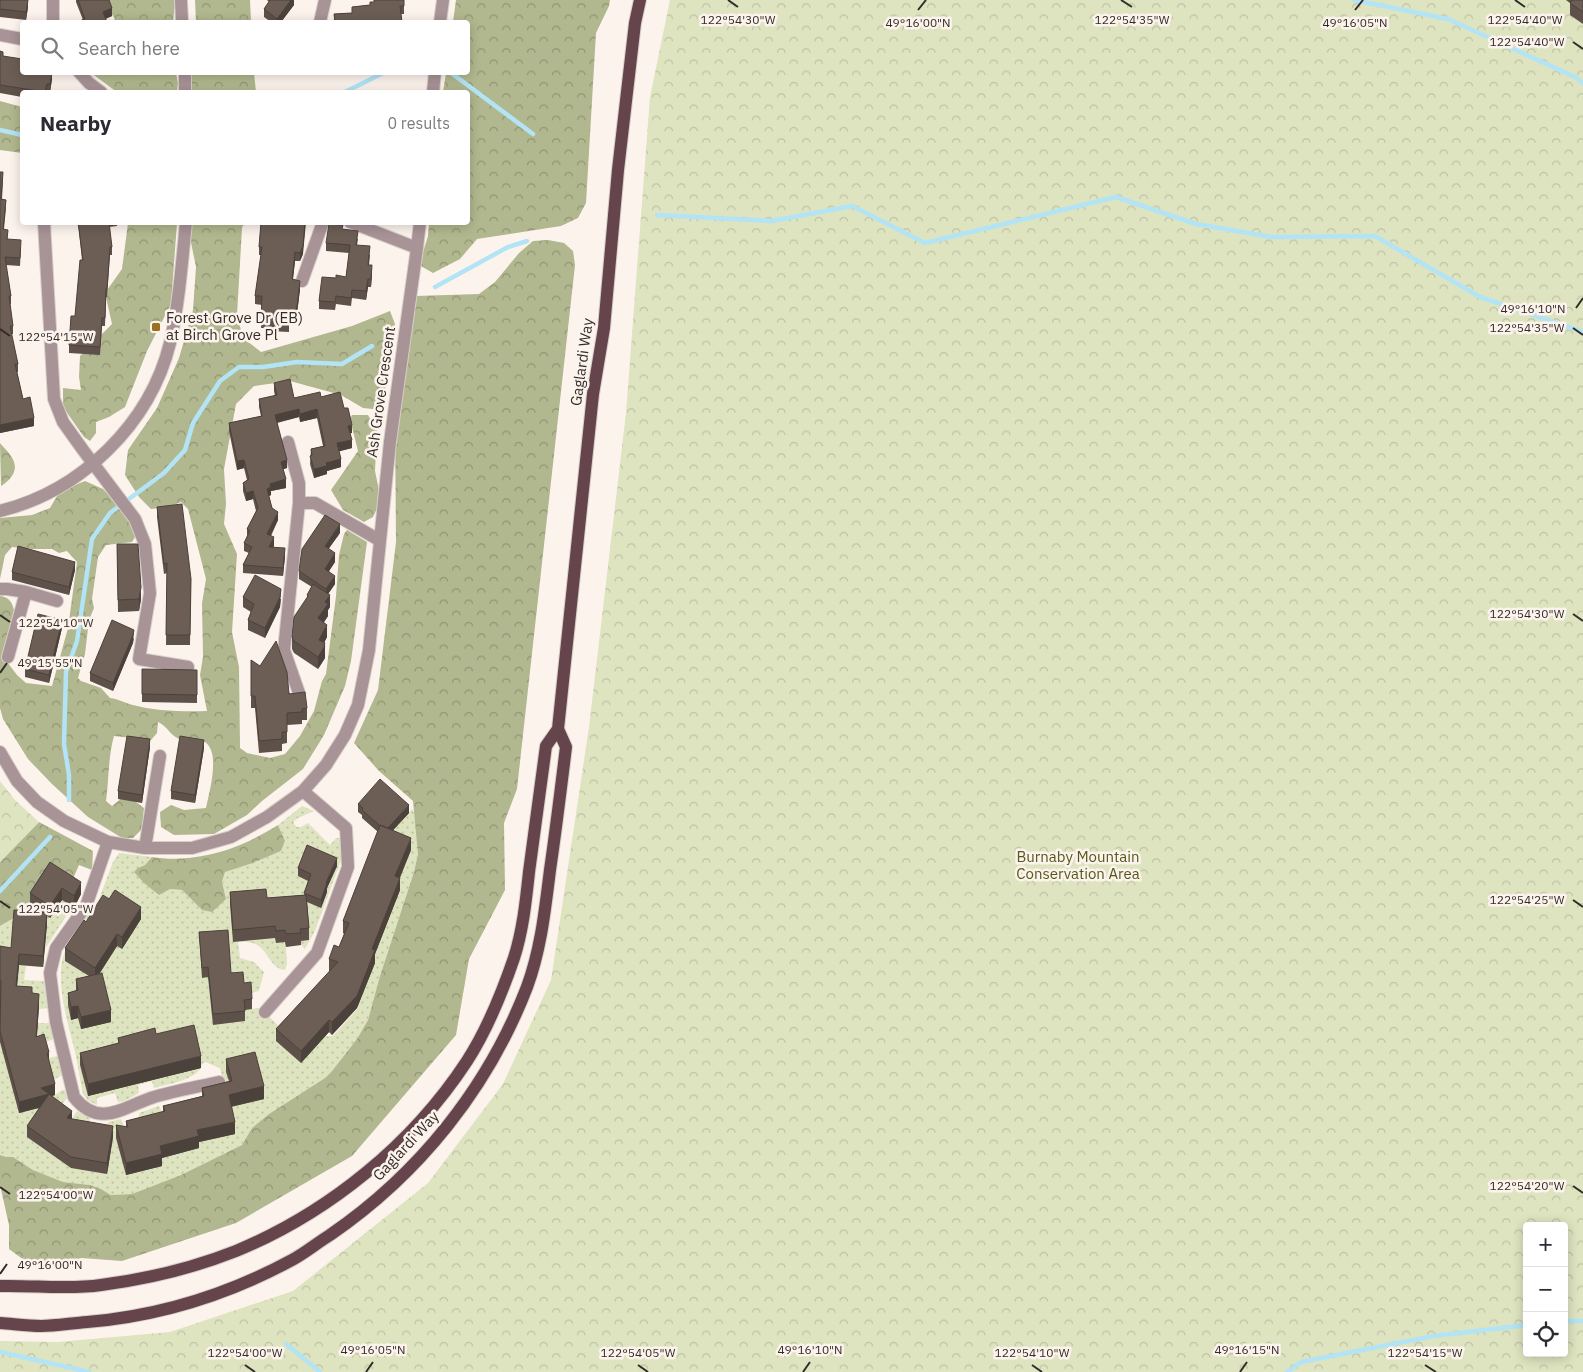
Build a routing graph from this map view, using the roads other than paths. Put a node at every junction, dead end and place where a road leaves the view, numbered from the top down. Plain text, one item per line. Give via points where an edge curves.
1 (53, 0) edge
2 (182, 0) edge
3 (325, 0) edge
4 (442, 0) edge
5 (640, 0) edge
6 (53, 20) edge
7 (182, 20) edge
8 (320, 20) edge
9 (440, 20) edge
10 (0, 35) edge
11 (20, 39) edge
12 (82, 75) edge
13 (185, 75) edge
14 (435, 75) edge
15 (98, 90) edge
16 (186, 90) edge
17 (433, 90) edge
18 (44, 225) edge
19 (186, 225) edge
20 (322, 225) edge
21 (358, 225) edge
22 (420, 225) edge
23 (417, 248) junction
24 (302, 281) edge
25 (288, 442) dead end
26 (93, 464) junction
27 (298, 503) junction
28 (0, 511) edge
29 (379, 540) junction
30 (0, 589) edge
31 (26, 592) junction
32 (57, 601) dead end
33 (8, 657) dead end
34 (188, 667) dead end
35 (299, 694) edge
36 (558, 729) junction
37 (0, 752) edge
38 (160, 756) dead end
39 (303, 792) junction
40 (108, 842) junction
41 (145, 848) junction
42 (265, 1012) dead end
43 (220, 1082) edge
44 (0, 1286) edge
45 (0, 1323) edge

1 - 6 street
2 - 7 street
3 - 8 street
4 - 9 street
5 - 36 main road, Gaglardi Way via 618,170 604,328 593,394
10 - 11 street
12 - 15 street
13 - 16 street
14 - 17 street
18 - 26 street via 54,399 63,422
19 - 26 street via 170,344 154,387 133,421
20 - 24 street
21 - 23 street
22 - 23 street, Ash Grove Crescent
23 - 29 street, Ash Grove Crescent
25 - 27 street via 299,483
26 - 28 street via 40,497
26 - 34 street via 136,518 146,544 150,593 138,659
27 - 29 street via 315,502
27 - 35 street via 284,650
29 - 39 street, Ash Grove Crescent via 369,650 358,704 345,736
30 - 31 street
31 - 32 street
31 - 33 street
36 - 44 main road, Gaglardi Way via 546,746 524,914 515,956 499,999 467,1061 416,1125 387,1154 350,1187 310,1214 205,1262 98,1286
36 - 45 main road, Gaglardi Way via 566,747 542,932 527,986 494,1057 465,1105 409,1171 344,1225 294,1259 239,1286 181,1306 120,1319 42,1326
37 - 40 street, Ash Grove Crescent via 17,780 37,802 64,821
38 - 41 street
39 - 41 street, Ash Grove Crescent via 231,837 192,848
39 - 42 street via 346,828 348,867 317,953
40 - 41 street, Ash Grove Crescent
40 - 43 street via 86,906 56,948 50,973 56,1022 74,1097 93,1112 112,1114 151,1098

